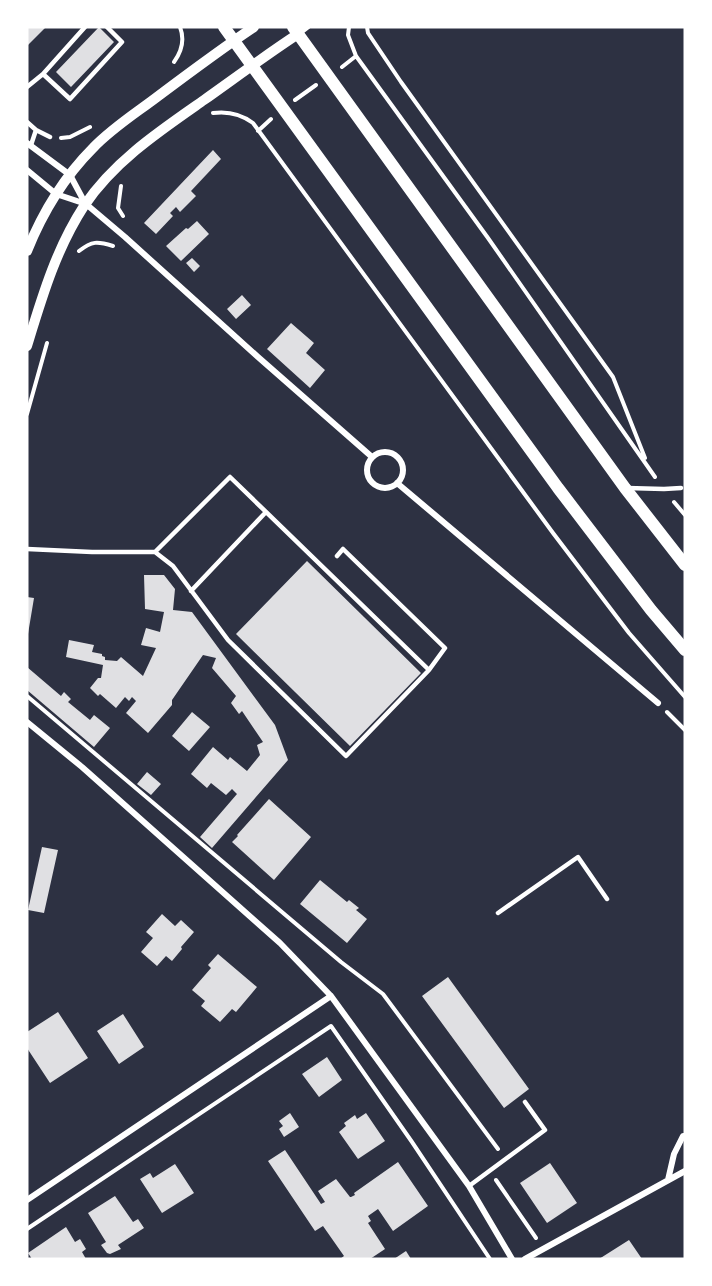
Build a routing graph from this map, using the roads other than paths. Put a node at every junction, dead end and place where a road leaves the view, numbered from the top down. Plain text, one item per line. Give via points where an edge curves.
1 (85, 27) edge
2 (106, 27) edge
3 (224, 27) edge
4 (254, 27) edge
5 (299, 29) edge
6 (234, 40) junction
7 (252, 65) junction
8 (43, 74) junction
9 (27, 87) edge
10 (27, 122) edge
11 (36, 130) junction
12 (50, 137) dead end
13 (29, 144) edge
14 (27, 170) edge
15 (70, 175) junction
16 (56, 194) junction
17 (86, 204) junction
18 (27, 251) edge
19 (27, 346) edge
20 (372, 457) junction
21 (397, 483) junction
22 (625, 488) junction
23 (681, 488) dead end
24 (266, 512) junction
25 (27, 549) edge
26 (155, 552) junction
27 (337, 556) dead end
28 (685, 565) edge
29 (191, 591) junction
30 (685, 650) edge
31 (429, 670) junction
32 (658, 703) road end
33 (27, 722) edge
34 (608, 899) dead end
35 (498, 912) dead end
36 (331, 996) junction
37 (525, 1102) dead end
38 (685, 1136) edge
39 (685, 1171) edge
40 (668, 1180) junction
41 (469, 1186) junction
42 (27, 1200) edge
43 (512, 1259) edge
44 (525, 1259) edge

1 - 8 lane
2 - 8 lane via 122,42 70,99
3 - 6 main road
4 - 6 street
5 - 7 street
5 - 22 main road via 328,76
6 - 7 main road
6 - 15 street via 106,136
7 - 17 street via 137,149
7 - 30 main road via 552,480
8 - 9 lane
10 - 11 lane
11 - 12 lane
11 - 13 lane
13 - 15 street
14 - 16 street
15 - 16 street
15 - 17 street
16 - 17 street
16 - 18 street
17 - 19 street via 57,257
17 - 20 street
20 - 21 street via 366,468 370,481 383,488
20 - 21 street via 383,452 397,456 403,470
21 - 32 street
22 - 23 lane
22 - 28 main road
24 - 26 lane via 230,477
24 - 29 lane
24 - 31 lane
25 - 26 lane
26 - 29 lane via 173,566
27 - 31 lane via 343,549 445,648
29 - 31 lane via 228,640 346,756
33 - 36 street via 280,943
34 - 35 lane via 578,857
36 - 41 street
36 - 42 street
37 - 41 lane via 545,1130
38 - 40 street via 674,1154
39 - 40 street
40 - 44 street
41 - 43 street

